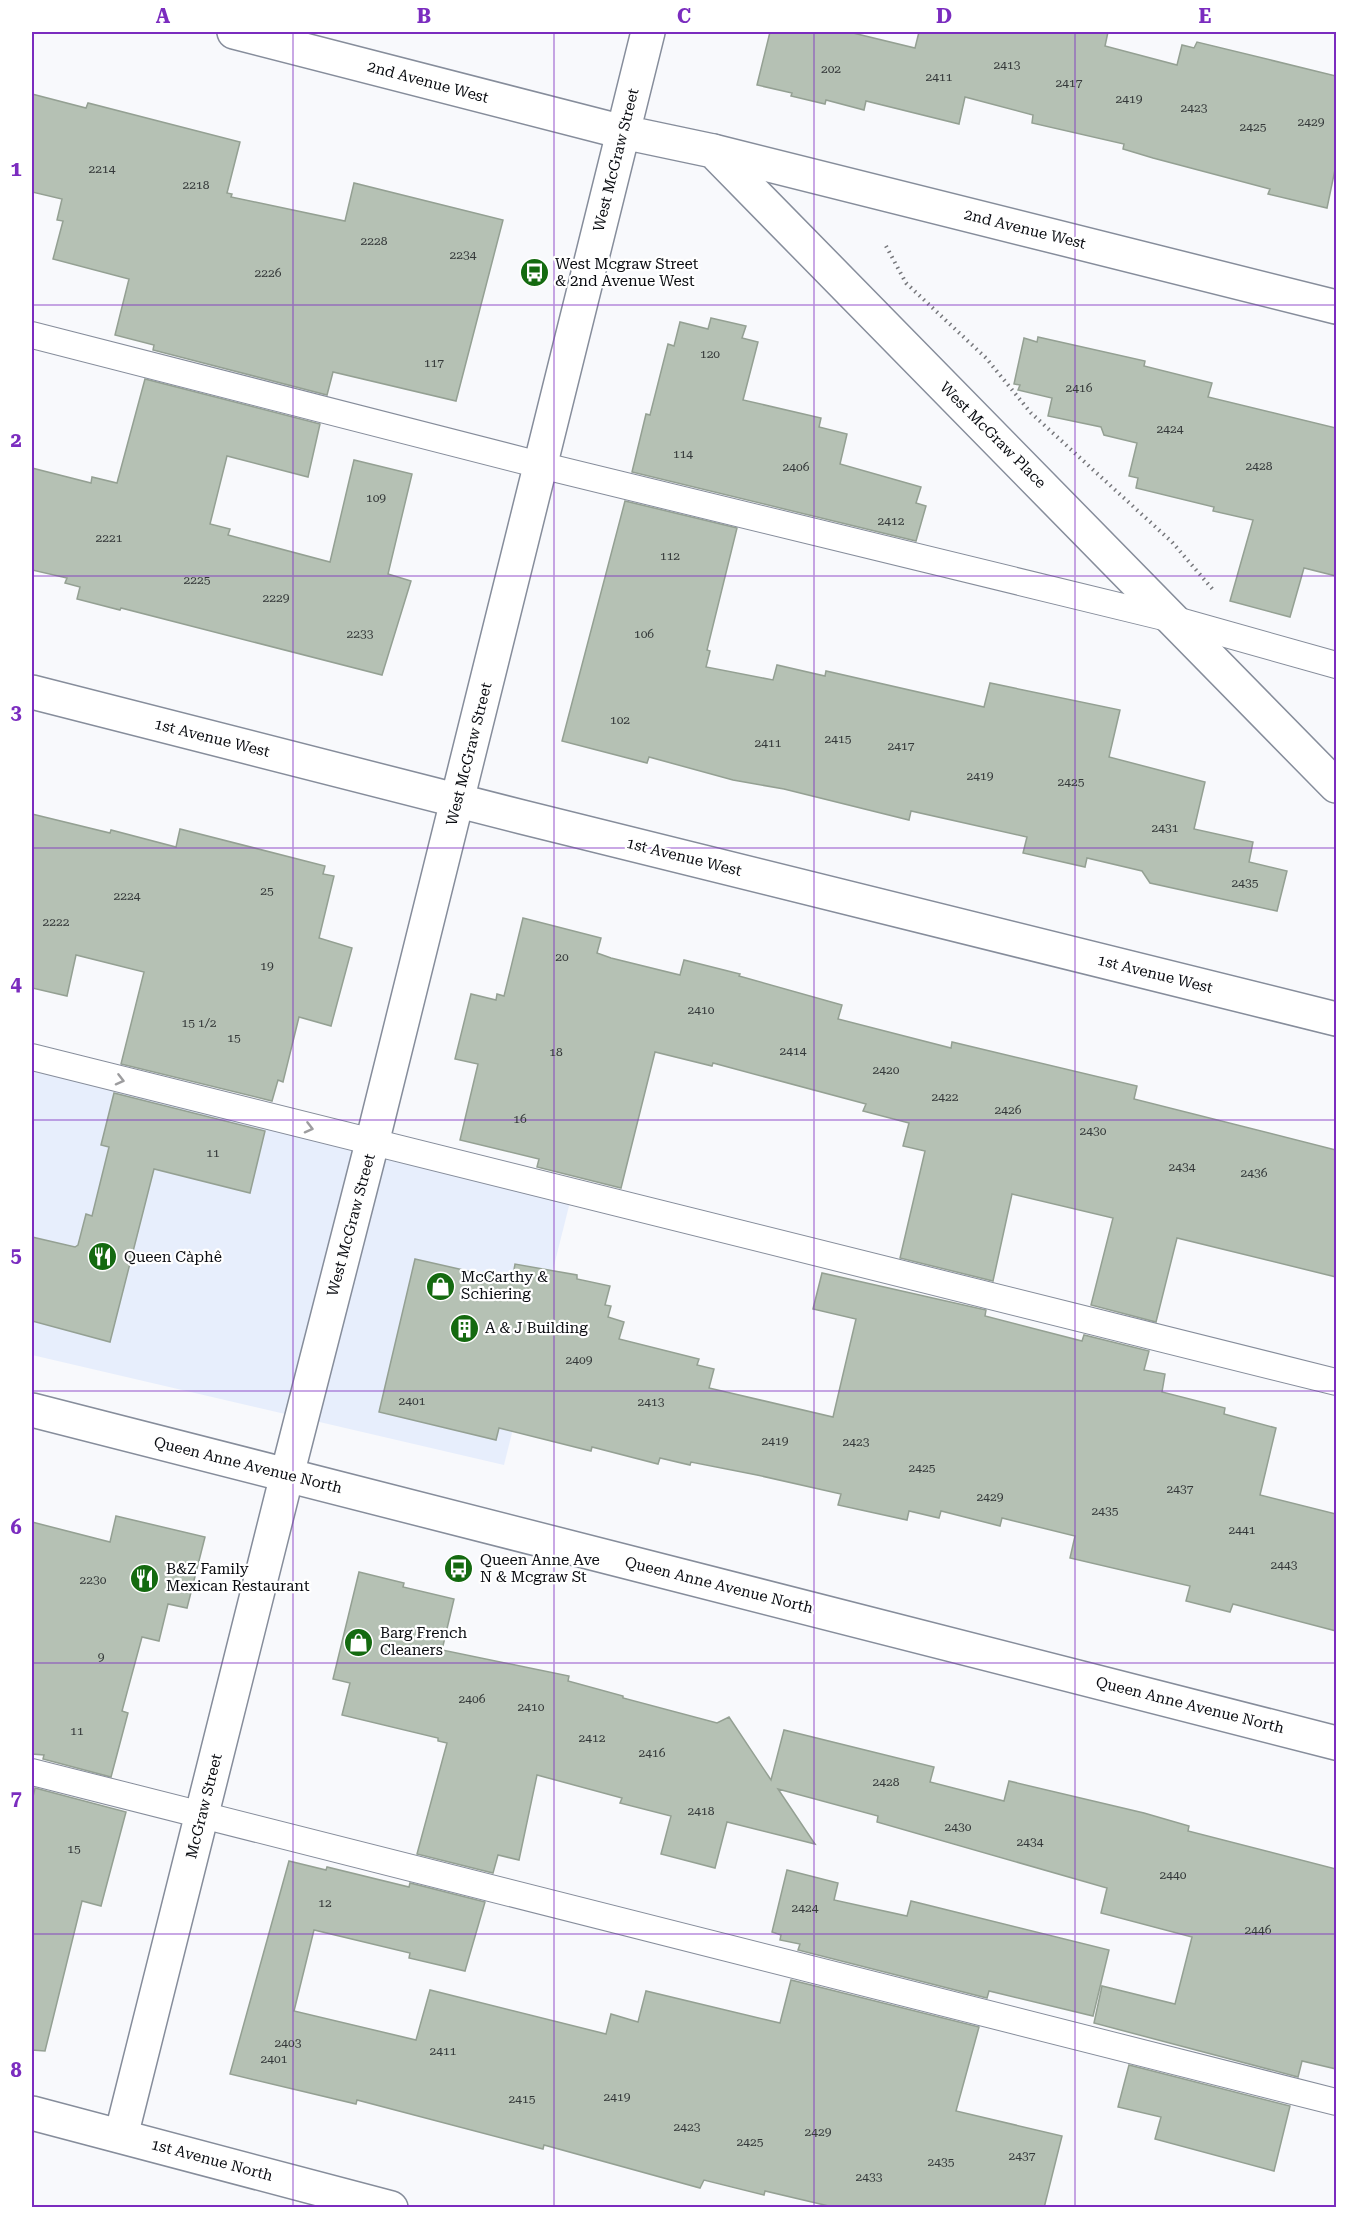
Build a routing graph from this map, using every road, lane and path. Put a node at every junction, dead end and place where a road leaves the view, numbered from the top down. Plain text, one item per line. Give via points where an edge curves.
1 (234, 32) edge
2 (648, 32) edge
3 (623, 132) junction
4 (713, 151) junction
5 (886, 246) dead end
6 (1336, 307) edge
7 (32, 334) edge
8 (540, 465) junction
9 (1223, 599) dead end
10 (1176, 620) junction
11 (1336, 665) edge
12 (32, 692) edge
13 (1336, 786) edge
14 (458, 801) junction
15 (1336, 1018) edge
16 (32, 1057) edge
17 (372, 1143) junction
18 (1336, 1382) edge
19 (32, 1410) edge
20 (287, 1475) junction
21 (1336, 1743) edge
22 (32, 1772) edge
23 (201, 1816) junction
24 (1336, 2102) edge
25 (32, 2113) edge
26 (121, 2136) junction
27 (392, 2208) edge

1 - 3 street, 2nd Avenue West
2 - 3 street, West McGraw Street
3 - 4 street
3 - 8 street, West McGraw Street
4 - 6 street, 2nd Avenue West
4 - 10 street, West McGraw Place
5 - 9 path via 906,283 986,358 1031,412 1172,542
7 - 8 lane
8 - 10 lane
8 - 14 street, West McGraw Street
10 - 11 lane
10 - 13 street, West McGraw Place
12 - 14 street, 1st Avenue West
14 - 15 street, 1st Avenue West
14 - 17 street, West McGraw Street
16 -> 17 lane
17 - 18 lane
17 - 20 street, West McGraw Street
19 - 20 street, Queen Anne Avenue North
20 - 21 street, Queen Anne Avenue North
20 - 23 street, McGraw Street
22 - 23 lane
23 - 24 lane
23 - 26 street, McGraw Street
25 - 26 street, 1st Avenue North
26 - 27 street, 1st Avenue North

